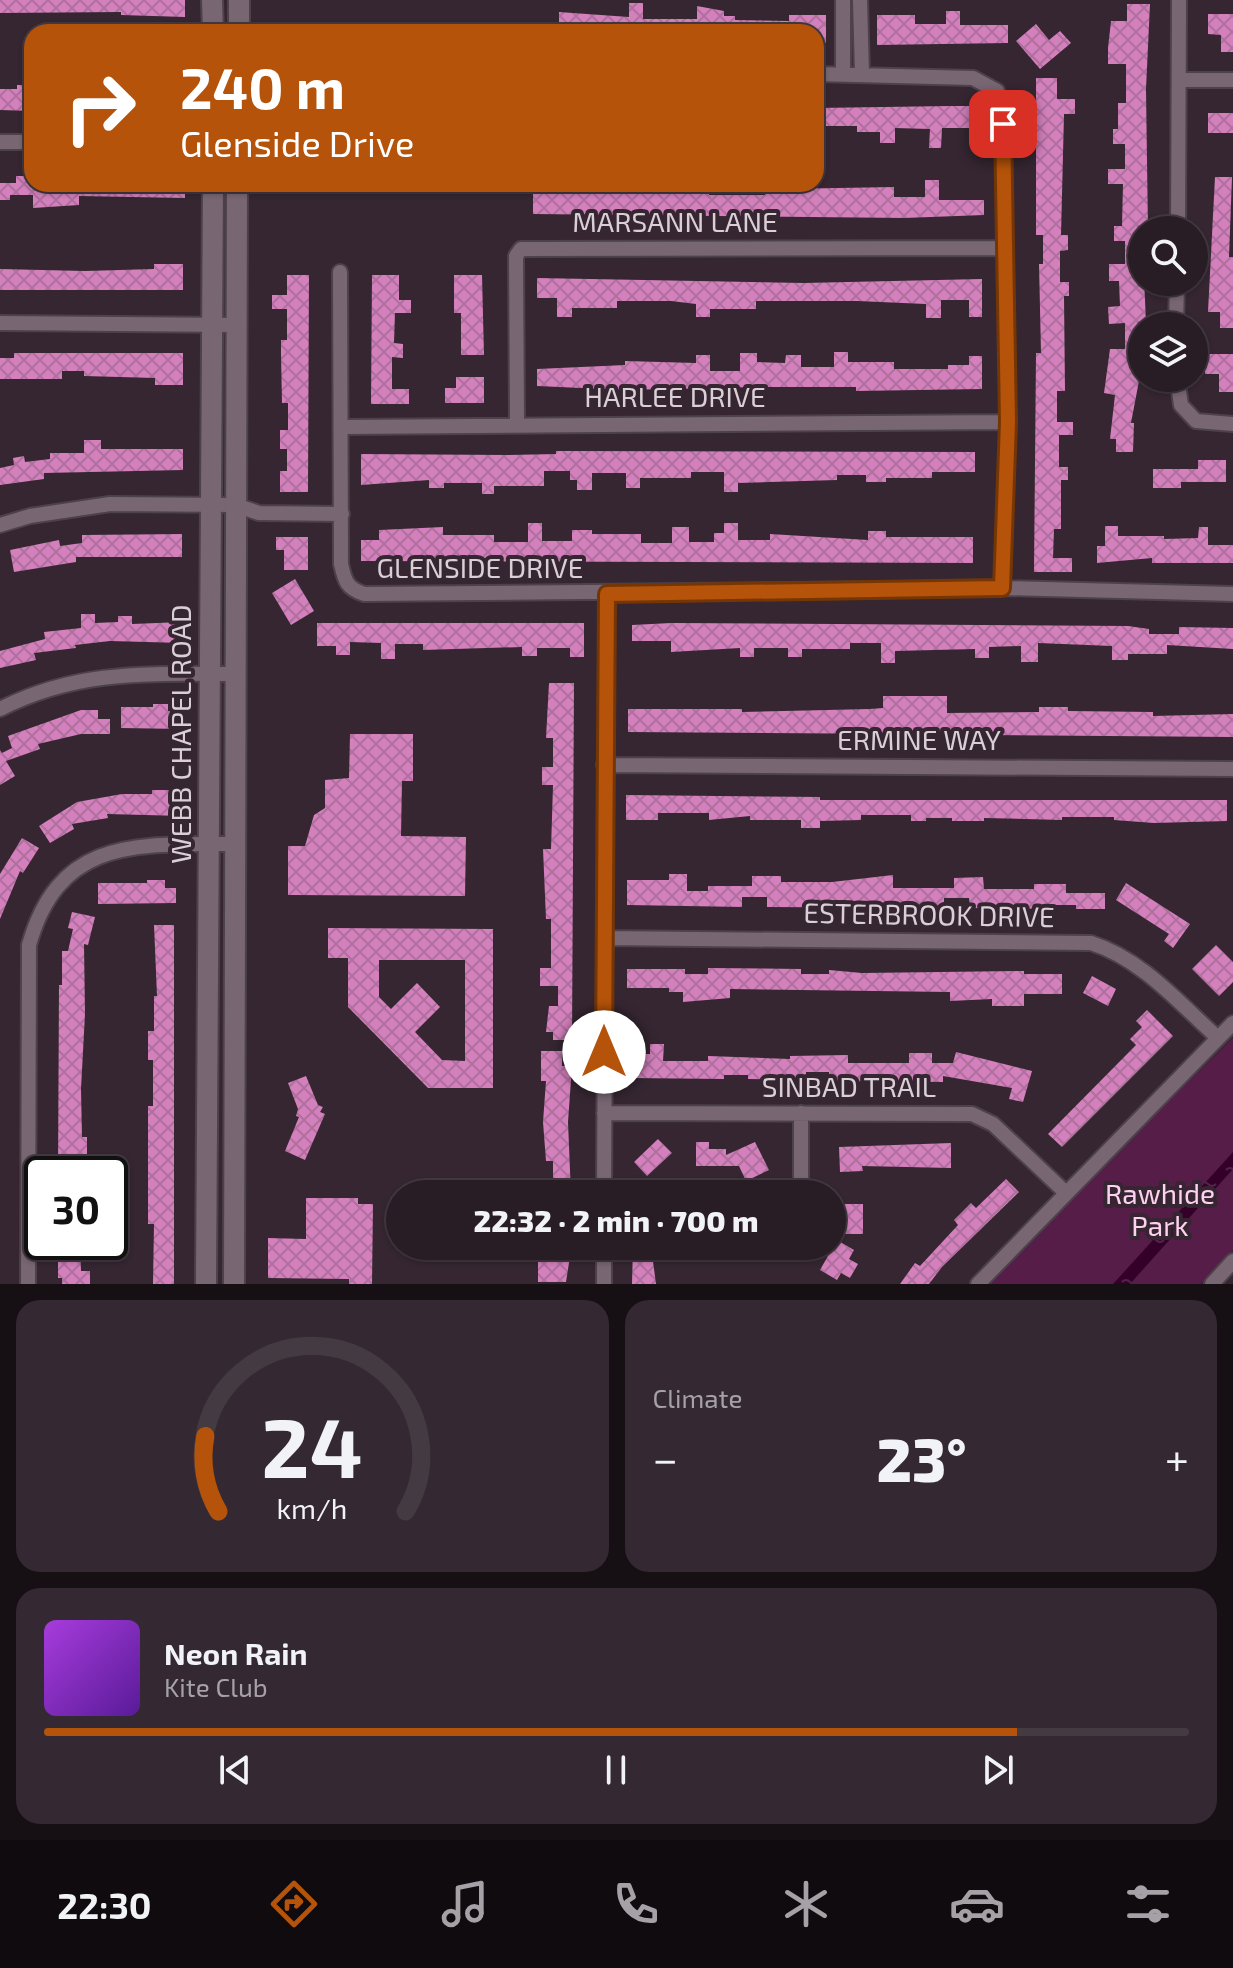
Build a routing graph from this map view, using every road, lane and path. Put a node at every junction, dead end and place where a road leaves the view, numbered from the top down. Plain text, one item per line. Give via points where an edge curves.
1 (212, 0) edge
2 (239, 0) edge
3 (843, 0) edge
4 (860, 0) edge
5 (1179, 0) edge
6 (213, 24) edge
7 (239, 24) edge
8 (824, 74) edge
9 (843, 74) junction
10 (862, 74) junction
11 (1179, 80) junction
12 (1233, 80) edge
13 (0, 142) edge
14 (24, 142) edge
15 (213, 192) edge
16 (237, 192) edge
17 (1178, 216) edge
18 (1005, 248) junction
19 (340, 272) dead end
20 (0, 323) edge
21 (212, 325) junction
22 (236, 325) junction
23 (1179, 392) edge
24 (1008, 422) junction
25 (517, 423) junction
26 (1233, 424) edge
27 (343, 427) junction
28 (235, 505) junction
29 (209, 506) junction
30 (342, 514) junction
31 (0, 525) edge
32 (1002, 588) junction
33 (607, 594) junction
34 (1233, 594) edge
35 (212, 674) junction
36 (235, 674) junction
37 (0, 709) edge
38 (604, 765) junction
39 (1233, 769) edge
40 (209, 844) junction
41 (235, 844) junction
42 (208, 920) junction
43 (235, 920) junction
44 (605, 938) junction
45 (1233, 1023) edge
46 (1218, 1038) junction
47 (604, 1113) junction
48 (801, 1113) junction
49 (604, 1180) edge
50 (801, 1180) edge
51 (206, 1181) junction
52 (234, 1181) junction
53 (1065, 1192) junction
54 (604, 1260) edge
55 (1233, 1261) edge
56 (28, 1284) edge
57 (206, 1284) edge
58 (234, 1284) edge
59 (604, 1284) edge
60 (978, 1284) edge
61 (1212, 1284) edge

1 - 6 main road
2 - 7 main road
3 - 9 street
4 - 10 street
5 - 11 street
8 - 9 street
9 - 10 street
10 - 18 street via 973,78 997,91 1003,124
11 - 12 street
11 - 17 street
13 - 14 street
15 - 21 main road, WEBB CHAPEL ROAD
16 - 22 main road, WEBB CHAPEL ROAD
18 - 24 street
18 - 25 street, MARSANN LANE via 521,249 516,256
19 - 27 street
20 - 21 street
21 - 22 street
21 - 29 main road, WEBB CHAPEL ROAD
22 - 28 main road, WEBB CHAPEL ROAD
23 - 26 street via 1181,405 1196,421
24 - 25 street, HARLEE DRIVE
24 - 32 street
25 - 27 street, HARLEE DRIVE
27 - 30 street
28 - 29 street
28 - 30 street via 259,513
28 - 36 main road, WEBB CHAPEL ROAD
29 - 31 street via 110,504
29 - 35 main road, WEBB CHAPEL ROAD
30 - 33 street, GLENSIDE DRIVE via 344,582 364,594
32 - 33 street, GLENSIDE DRIVE
32 - 34 street, GLENSIDE DRIVE
33 - 38 street
35 - 36 street
35 - 37 street via 106,676 60,684
35 - 40 main road, WEBB CHAPEL ROAD
36 - 41 main road, WEBB CHAPEL ROAD
38 - 39 street, ERMINE WAY
38 - 44 street
40 - 41 street
40 - 42 main road, WEBB CHAPEL ROAD
40 - 56 street via 116,849 91,858 50,893 37,919 29,945
41 - 43 main road, WEBB CHAPEL ROAD
42 - 43 main road
42 - 51 main road, WEBB CHAPEL ROAD
43 - 52 main road, WEBB CHAPEL ROAD
44 - 46 street, ESTERBROOK DRIVE via 1091,943 1114,950 1136,966
44 - 47 street
45 - 46 street
46 - 53 street
47 - 48 street, SINBAD TRAIL
47 - 49 street
48 - 50 street
48 - 53 street, SINBAD TRAIL via 972,1114 993,1124
51 - 52 main road
51 - 57 main road, WEBB CHAPEL ROAD
52 - 58 main road, WEBB CHAPEL ROAD
53 - 60 street
54 - 59 street
55 - 61 street

